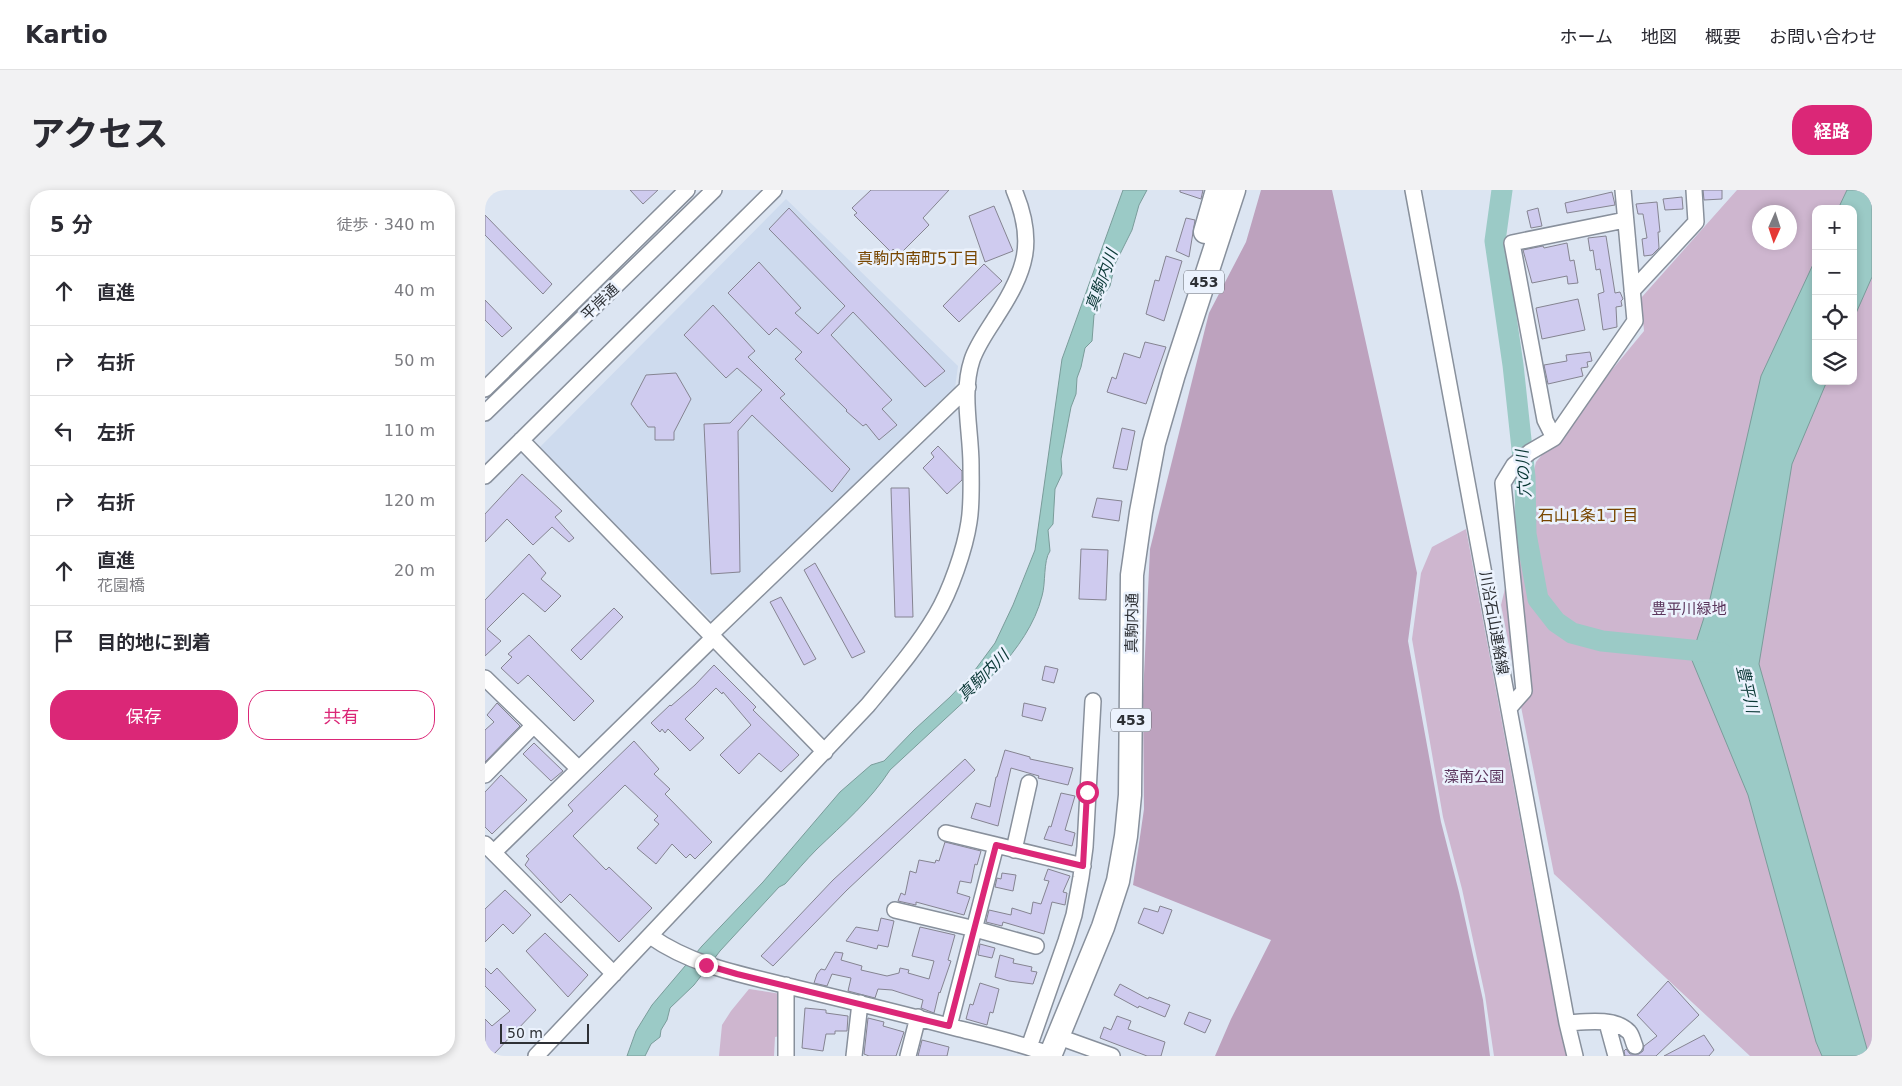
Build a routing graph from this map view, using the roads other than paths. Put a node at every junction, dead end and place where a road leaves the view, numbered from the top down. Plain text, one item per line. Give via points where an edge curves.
1 (687, 190) edge
2 (714, 190) edge
3 (774, 190) edge
4 (1014, 190) edge
5 (1217, 190) edge
6 (1234, 190) edge
7 (1249, 190) edge
8 (1413, 190) edge
9 (1623, 190) edge
10 (1694, 190) edge
11 (1625, 220) junction
12 (1632, 292) junction
13 (1174, 374) junction
14 (968, 387) junction
15 (485, 388) edge
16 (485, 414) edge
17 (1553, 438) junction
18 (521, 440) junction
19 (485, 476) edge
20 (713, 636) junction
21 (487, 682) edge
22 (1093, 701) dead end
23 (1509, 708) junction
24 (533, 726) junction
25 (825, 752) junction
26 (579, 769) junction
27 (485, 775) edge
28 (1029, 783) dead end
29 (946, 833) dead end
30 (996, 845) junction
31 (489, 848) edge
32 (1014, 850) junction
33 (1083, 866) junction
34 (895, 910) dead end
35 (975, 928) junction
36 (650, 936) junction
37 (1036, 946) dead end
38 (614, 974) junction
39 (786, 985) junction
40 (860, 1003) junction
41 (918, 1018) junction
42 (1567, 1023) junction
43 (1607, 1023) junction
44 (949, 1026) junction
45 (1635, 1046) dead end
46 (1029, 1047) junction
47 (1054, 1050) edge
48 (536, 1056) edge
49 (786, 1056) edge
50 (854, 1056) edge
51 (908, 1056) edge
52 (1111, 1056) edge
53 (1575, 1056) edge
54 (1616, 1056) edge

1 - 15 street, 平岸通
2 - 16 street, 平岸通
3 - 18 street
4 - 14 street via 1027,235 1024,263 1014,288 972,360
5 - 13 highway via 1185,299
6 - 13 highway, 真駒内通 / 453
7 - 13 highway via 1235,236
8 - 23 street, 川沿石山連絡線
9 - 11 street
10 - 12 street via 1697,222
11 - 12 street
11 - 17 street via 1513,243 1545,420
12 - 17 street via 1635,321
13 - 47 highway, 真駒内通 / 453 via 1154,443 1132,575 1130,796 1125,846 1106,918
14 - 20 street
14 - 25 street via 969,522 956,570 937,614 903,662
17 - 23 street via 1514,465 1503,483 1525,691
18 - 19 street
18 - 20 street
20 - 25 street
20 - 26 street
21 - 24 street
22 - 33 street
23 - 42 street, 川沿石山連絡線
24 - 26 street
24 - 27 street
25 - 36 street
26 - 31 street
28 - 32 street
29 - 30 street
30 - 32 street
30 - 35 street
31 - 38 street
32 - 33 street
33 - 46 street via 1074,915
34 - 35 street
35 - 37 street
35 - 44 street
36 - 38 street
36 - 39 street via 667,948 706,965
38 - 48 street
39 - 40 street
39 - 49 street
40 - 41 street
40 - 50 street
41 - 44 street
41 - 51 street
42 - 43 street
42 - 53 street, 川沿石山連絡線
43 - 45 street via 1621,1026 1630,1033
43 - 54 street
44 - 46 street
46 - 47 street
47 - 52 street

